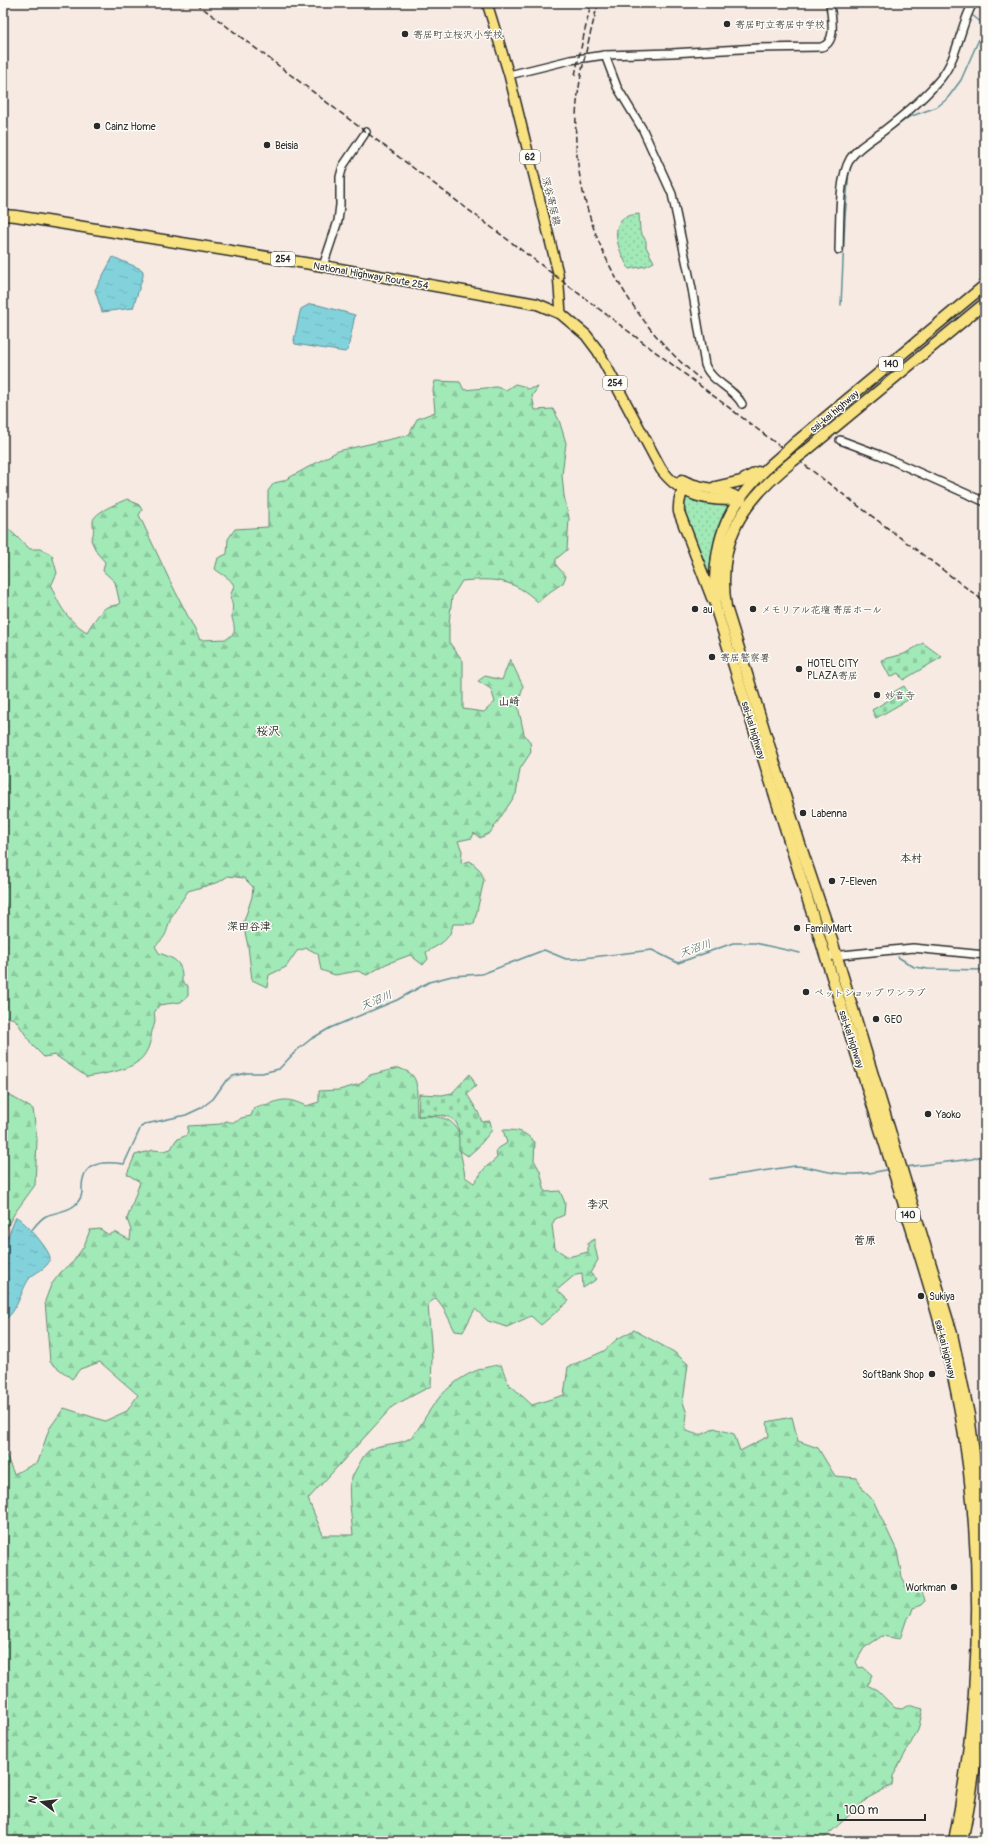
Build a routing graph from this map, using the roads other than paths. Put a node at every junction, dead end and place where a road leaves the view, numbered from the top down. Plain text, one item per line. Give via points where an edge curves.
1 (487, 3) edge
2 (830, 3) edge
3 (973, 3) edge
4 (605, 55) junction
5 (509, 75) junction
6 (366, 132) dead end
7 (3, 215) edge
8 (839, 250) dead end
9 (323, 266) junction
10 (985, 285) edge
11 (985, 303) edge
12 (561, 314) junction
13 (742, 404) dead end
14 (840, 440) dead end
15 (767, 467) junction
16 (685, 486) junction
17 (713, 488) junction
18 (744, 502) junction
19 (985, 502) edge
20 (716, 609) junction
21 (985, 955) edge
22 (830, 956) junction
23 (981, 1532) edge
24 (985, 1560) edge
25 (985, 1648) edge
26 (954, 1841) edge
27 (962, 1841) edge

1 - 5 main road, 深谷寄居線 / 62
2 - 4 street via 831,36 826,46
3 - 8 street via 948,68 942,77 906,113 855,152 849,160 843,179
4 - 5 street via 570,60
4 - 13 street via 617,87 643,130 672,194 705,365 709,375 736,396
5 - 12 main road, 深谷寄居線 / 62 via 558,272
6 - 9 street via 343,166 338,221
7 - 9 highway, National Highway Route 254 / 254
9 - 12 highway, National Highway Route 254 / 254 via 503,297 537,304
10 - 15 highway, sai-kai highway / 140, bridge
11 - 18 highway, sai-kai highway / 140, bridge
12 - 16 highway, National Highway Route 254 / 254 via 586,336 598,351 665,474
14 - 19 street
15 - 17 highway via 741,480
15 - 18 highway, sai-kai highway / 140 via 750,484
16 - 17 highway, National Highway Route 254 / 254
16 - 18 highway, National Highway Route 254 / 254 via 714,500
16 - 20 highway via 678,505 679,512
17 - 18 highway, National Highway Route 254 / 254 via 728,492
18 - 20 highway, sai-kai highway / 140 via 730,514 718,547 714,570
18 - 22 highway, sai-kai highway / 140 via 727,552 724,580 726,607
20 - 22 highway, sai-kai highway / 140
21 - 22 street via 913,948
22 - 23 highway, sai-kai highway / 140 via 942,1329 960,1411
23 - 24 highway, sai-kai highway / 140
23 - 26 highway, sai-kai highway / 140 via 975,1688 967,1766
25 - 27 highway via 975,1768

